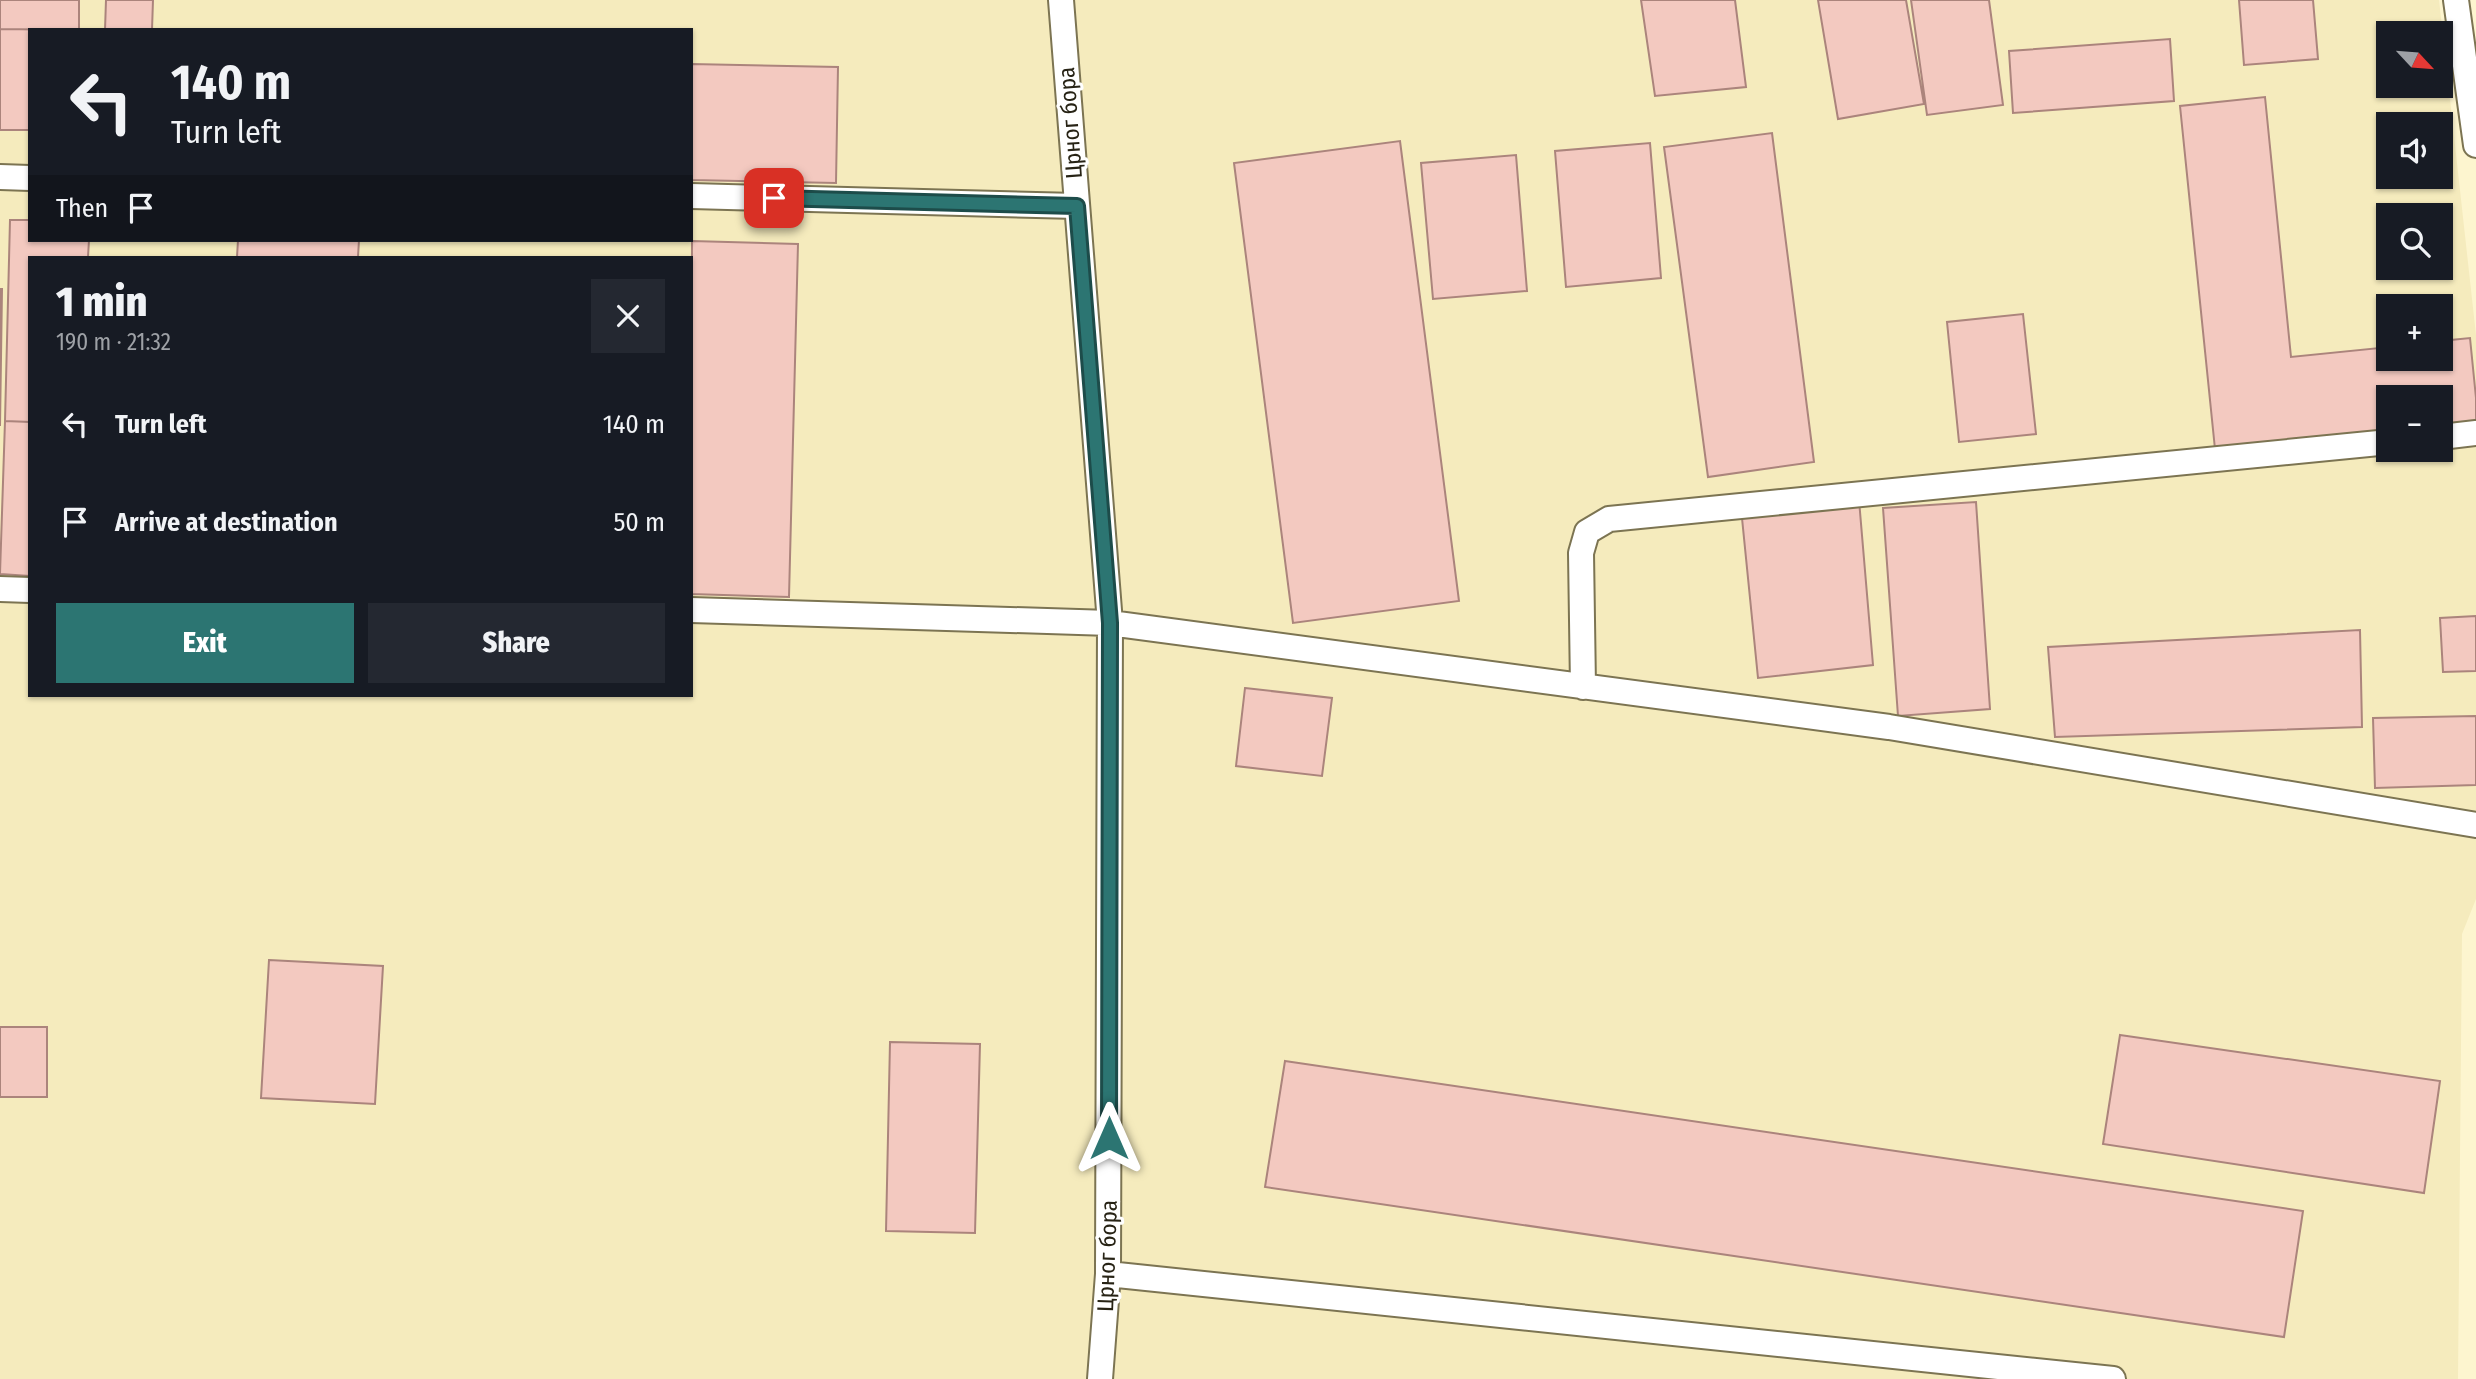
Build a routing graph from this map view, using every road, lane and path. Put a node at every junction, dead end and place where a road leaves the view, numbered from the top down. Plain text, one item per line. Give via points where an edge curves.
1 (1061, 0) edge
2 (2456, 0) edge
3 (2476, 145) edge
4 (0, 177) edge
5 (28, 178) edge
6 (693, 196) edge
7 (1077, 206) junction
8 (2476, 433) edge
9 (2453, 436) edge
10 (2376, 443) edge
11 (0, 589) edge
12 (28, 590) edge
13 (693, 610) edge
14 (1110, 623) junction
15 (1583, 687) junction
16 (2476, 825) edge
17 (1108, 1274) junction
18 (1100, 1379) edge
19 (2113, 1379) edge

1 - 7 lane, Црног бора
2 - 3 lane
4 - 5 lane
6 - 7 lane
7 - 14 lane, Црног бора
8 - 9 lane
10 - 15 lane via 1609,519 1587,532 1581,552
11 - 12 lane
13 - 14 lane
14 - 15 lane
14 - 17 lane, Црног бора
15 - 16 lane via 1889,727
17 - 18 lane, Црног бора
17 - 19 lane

